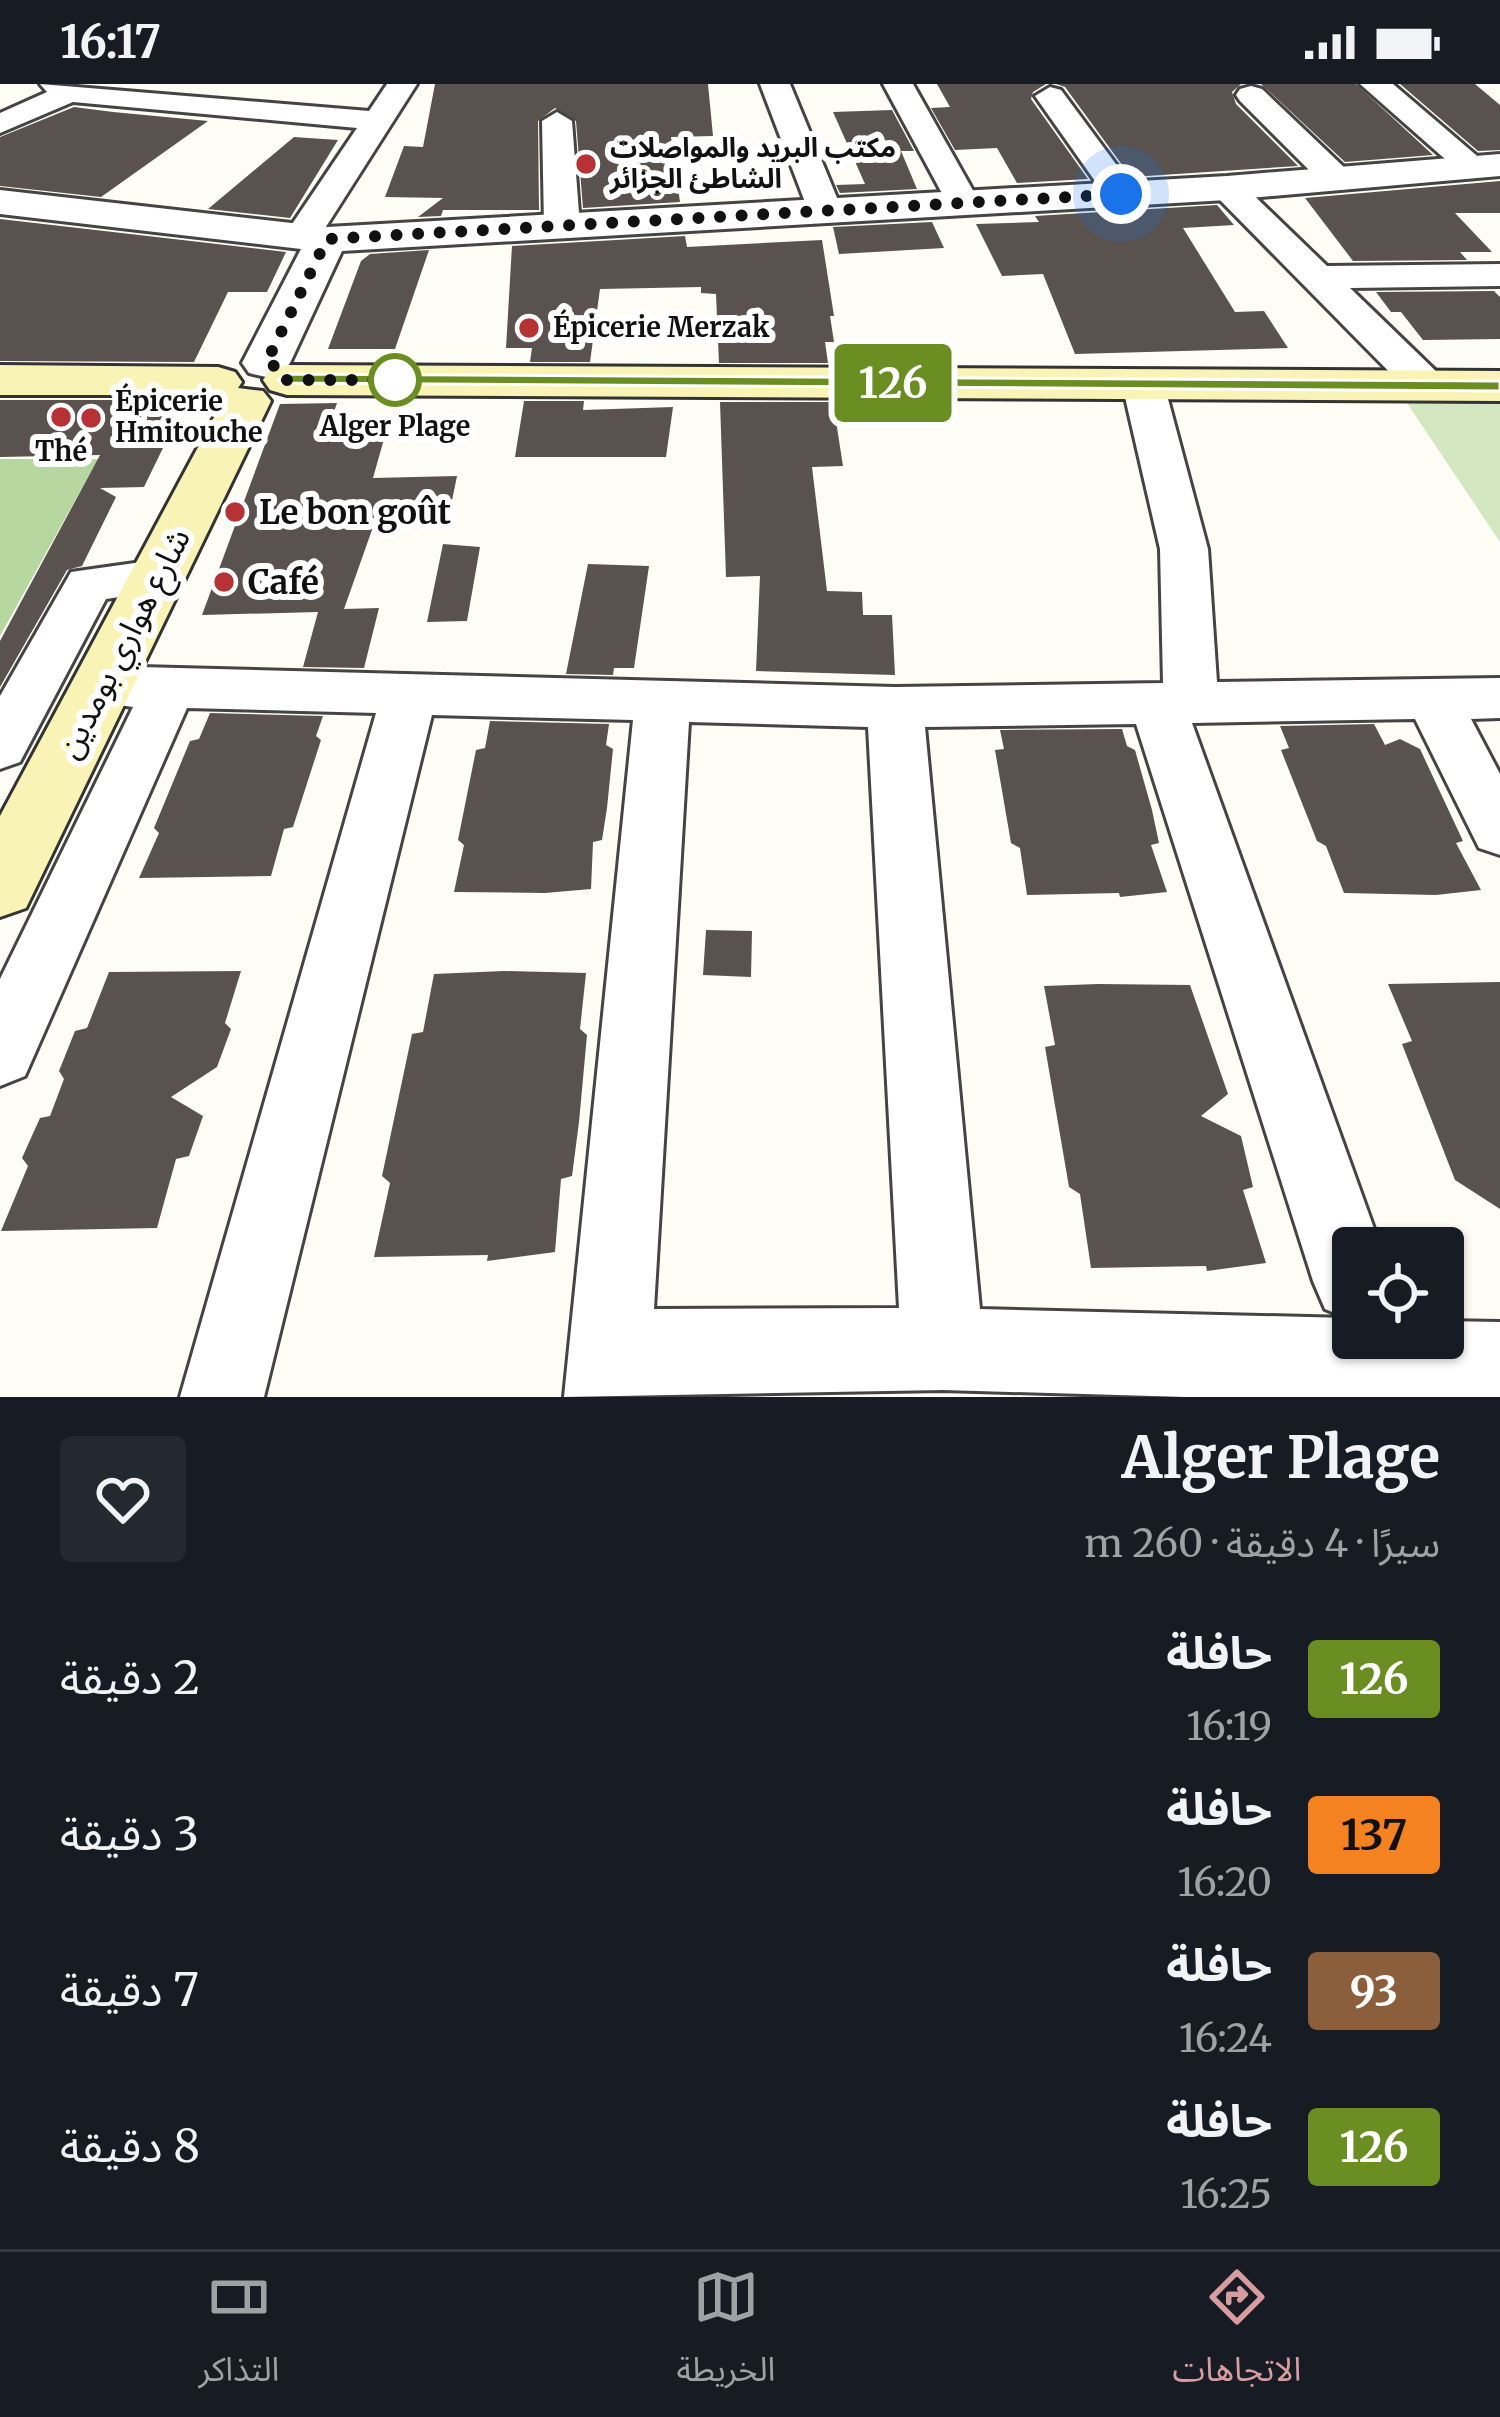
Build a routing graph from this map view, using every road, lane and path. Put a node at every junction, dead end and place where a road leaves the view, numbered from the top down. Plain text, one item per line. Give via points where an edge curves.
1 (402, 84) edge
2 (776, 84) edge
3 (898, 84) edge
4 (1375, 84) edge
5 (62, 88) edge
6 (1251, 95) dead end
7 (1050, 96) dead end
8 (378, 121) junction
9 (557, 121) dead end
10 (0, 124) edge
11 (1487, 166) edge
12 (1336, 178) junction
13 (1228, 188) junction
14 (1121, 194) junction
15 (0, 202) edge
16 (963, 203) junction
17 (824, 210) junction
18 (562, 226) junction
19 (314, 238) junction
20 (1500, 275) edge
21 (1320, 277) junction
22 (0, 380) edge
23 (254, 381) junction
24 (1143, 385) junction
25 (1427, 386) junction
26 (1500, 386) edge
27 (156, 577) junction
28 (101, 686) junction
29 (169, 688) junction
30 (409, 696) junction
31 (1432, 698) junction
32 (1500, 698) edge
33 (1174, 702) junction
34 (662, 704) junction
35 (895, 707) junction
36 (0, 747) edge
37 (1500, 831) edge
38 (0, 886) edge
39 (0, 1052) edge
40 (1336, 1227) edge
41 (943, 1349) junction
42 (1500, 1364) edge
43 (1381, 1365) edge
44 (608, 1374) edge
45 (222, 1397) edge

1 - 8 street
2 - 17 street
3 - 16 street
4 - 11 street
5 - 8 street
5 - 10 street
6 - 12 street
7 - 14 street
8 - 19 street
9 - 18 street
11 - 12 street
12 - 13 street
13 - 14 street
13 - 21 street
14 - 16 street
15 - 19 street
16 - 17 street
17 - 18 street
18 - 19 street
19 - 23 street
20 - 21 street
21 - 25 street
22 - 23 main road
23 - 24 main road
23 - 27 main road, شارع هواري بومدين
24 - 25 main road
24 - 33 street via 1184,549
25 - 26 main road
27 - 28 main road, شارع هواري بومدين
27 - 36 street via 89,584
28 - 29 street
28 - 38 main road, شارع هواري بومدين
29 - 30 street
29 - 39 street
30 - 34 street
30 - 45 street
31 - 32 street
31 - 33 street
31 - 37 street
33 - 35 street
33 - 40 street
34 - 35 street
34 - 44 street
35 - 41 street
41 - 43 street
41 - 44 street
42 - 43 street

